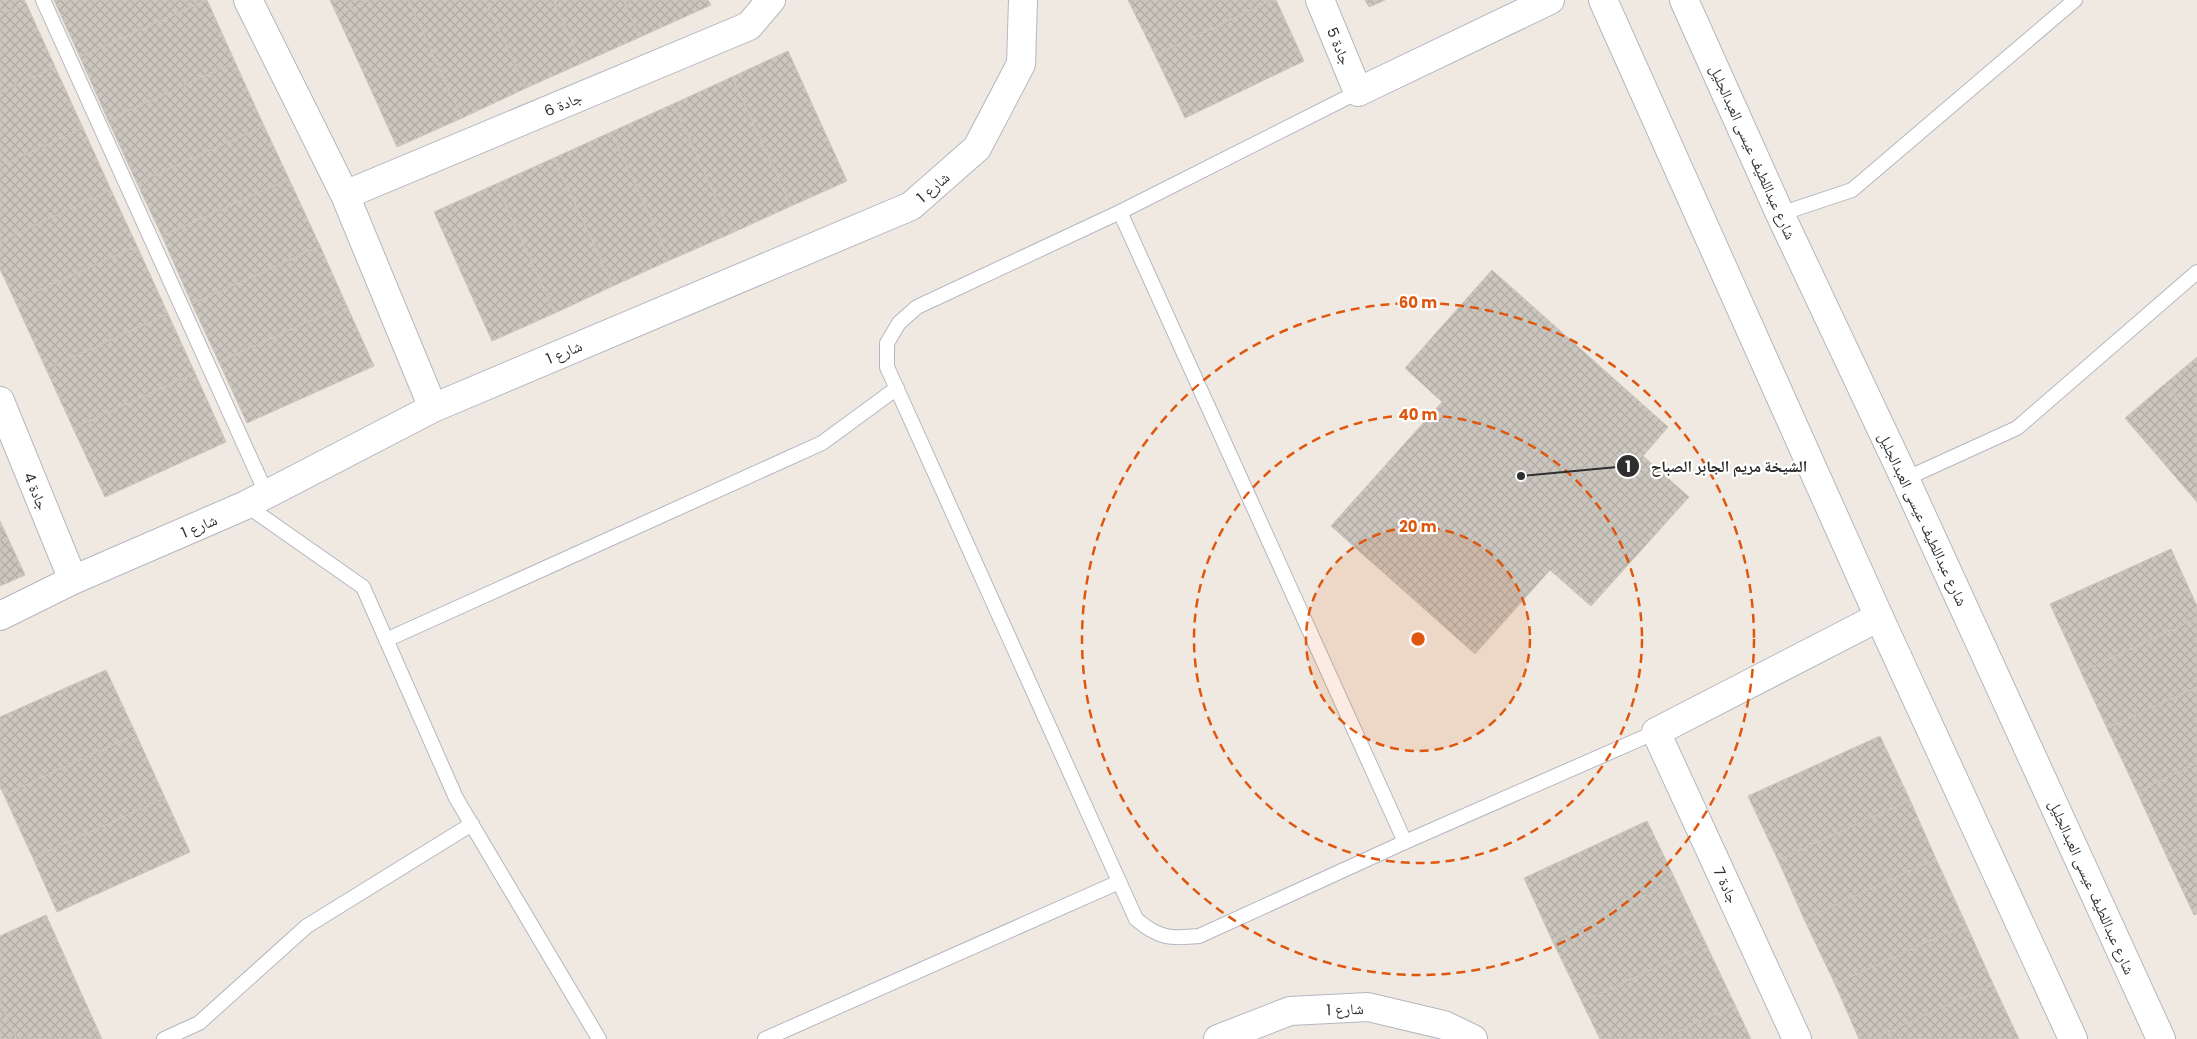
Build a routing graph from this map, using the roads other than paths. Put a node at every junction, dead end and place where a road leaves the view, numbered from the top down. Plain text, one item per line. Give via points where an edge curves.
1 (43, 0) edge
2 (248, 0) edge
3 (772, 0) edge
4 (1023, 0) edge
5 (1320, 0) edge
6 (1550, 0) edge
7 (1603, 0) edge
8 (1684, 0) edge
9 (2075, 0) edge
10 (1358, 92) junction
11 (345, 195) junction
12 (1120, 212) junction
13 (1780, 214) junction
14 (2197, 272) edge
15 (897, 388) junction
16 (0, 401) edge
17 (433, 408) junction
18 (1906, 479) junction
19 (256, 500) junction
20 (73, 580) junction
21 (0, 616) edge
22 (1879, 617) junction
23 (386, 640) junction
24 (1656, 732) junction
25 (472, 824) junction
26 (1406, 842) junction
27 (1119, 882) junction
28 (164, 1039) edge
29 (599, 1039) edge
30 (765, 1039) edge
31 (1218, 1039) edge
32 (1473, 1039) edge
33 (1797, 1039) edge
34 (2073, 1039) edge
35 (2160, 1039) edge

1 - 19 lane
2 - 11 street
3 - 11 street, جادة 6 via 749,26
4 - 17 street, شارع 1 via 1021,64 978,148 912,206
5 - 10 street, جادة 5
6 - 10 street
7 - 22 street
8 - 13 street, شارع عبداللطيف عيسى العبدالجليل
9 - 13 lane via 1852,190
10 - 12 lane
11 - 17 street
12 - 15 lane via 917,307 899,323 886,343 887,367
12 - 26 lane
13 - 18 street, شارع عبداللطيف عيسى العبدالجليل
14 - 18 lane via 2017,428
15 - 23 lane via 822,443
15 - 27 lane
16 - 20 street, جادة 4
17 - 19 street, شارع 1
18 - 35 street, شارع عبداللطيف عيسى العبدالجليل
19 - 20 street, شارع 1
19 - 23 lane via 363,587
20 - 21 street, شارع 1
22 - 24 street
22 - 34 street
23 - 25 lane via 456,798
24 - 26 lane
24 - 33 street, جادة 7
25 - 28 lane via 308,926 199,1023
25 - 29 lane
26 - 27 lane via 1198,936 1172,938 1150,932 1136,919
27 - 30 lane
31 - 32 street, شارع 1 via 1290,1011 1368,1007 1444,1025

